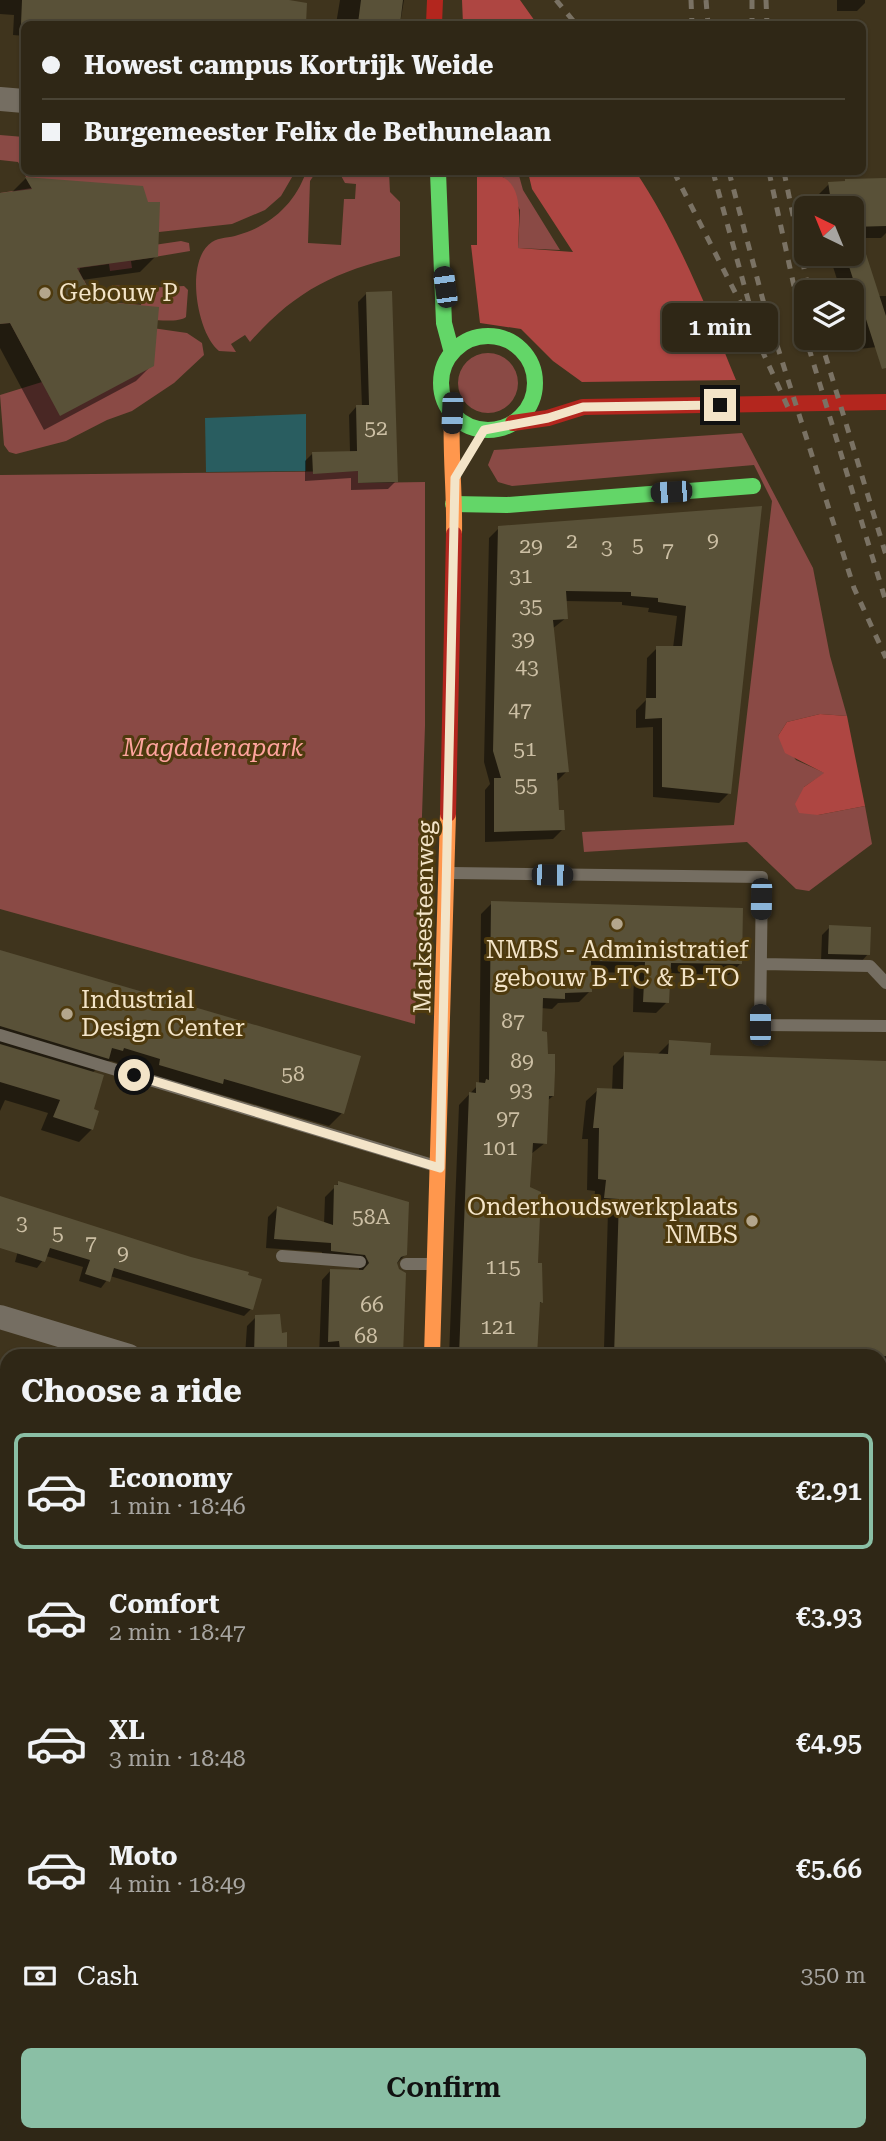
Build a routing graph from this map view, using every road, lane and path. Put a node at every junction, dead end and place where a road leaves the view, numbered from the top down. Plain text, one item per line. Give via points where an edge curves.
1 (435, 0) edge
2 (434, 21) edge
3 (0, 99) edge
4 (21, 102) edge
5 (438, 175) edge
6 (445, 287) junction
7 (476, 337) junction
8 (452, 353) junction
9 (566, 396) dead end
10 (886, 402) edge
11 (583, 407) junction
12 (452, 413) junction
13 (513, 423) junction
14 (466, 462) dead end
15 (455, 478) junction
16 (753, 485) dead end
17 (453, 504) junction
18 (447, 873) junction
19 (761, 964) junction
20 (886, 983) edge
21 (886, 1026) edge
22 (0, 1035) edge
23 (440, 1168) junction
24 (282, 1256) dead end
25 (359, 1262) dead end
26 (407, 1264) dead end
27 (436, 1264) junction
28 (0, 1317) edge
29 (106, 1349) edge
30 (432, 1349) edge

1 - 2 street
3 - 4 street
5 - 6 street
6 - 7 street
6 - 8 street via 444,323
7 - 8 street
7 - 13 street via 493,336 516,346 541,384
8 - 12 street via 441,379 442,394
9 - 11 street
10 - 11 street
11 - 13 street
12 - 13 street via 481,436
12 - 15 street, Marksesteenweg via 450,447
14 - 15 street
15 - 17 street, Marksesteenweg
16 - 17 street via 508,505
17 - 18 street, Marksesteenweg
18 - 19 lane via 762,877
18 - 23 street, Marksesteenweg
19 - 20 lane via 870,966
19 - 21 lane via 760,1025
22 - 23 lane
23 - 27 street, Marksesteenweg
24 - 25 lane
26 - 27 lane
27 - 30 street, Marksesteenweg
28 - 29 street

